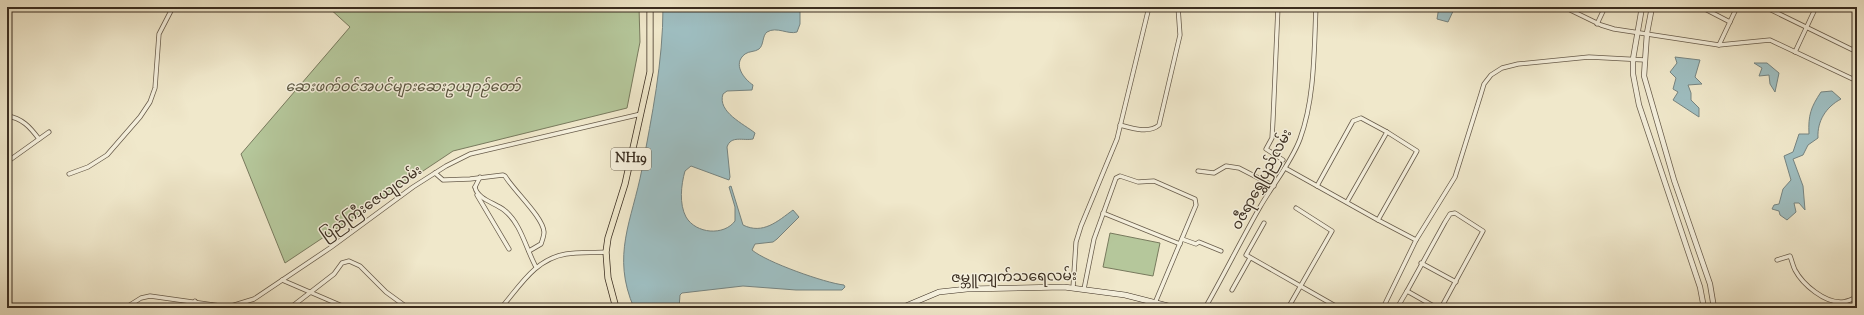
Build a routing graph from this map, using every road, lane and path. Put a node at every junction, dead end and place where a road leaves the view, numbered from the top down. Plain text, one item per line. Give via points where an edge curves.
1 (173, 7) edge
2 (650, 7) edge
3 (1148, 7) edge
4 (1178, 7) edge
5 (1278, 7) edge
6 (1316, 7) edge
7 (1564, 7) edge
8 (1605, 7) edge
9 (1642, 7) edge
10 (1652, 7) edge
11 (1701, 7) edge
12 (1737, 7) edge
13 (1765, 7) edge
14 (1816, 7) edge
15 (1730, 22) junction
16 (1597, 24) junction
17 (1806, 27) junction
18 (1637, 32) junction
19 (1647, 33) junction
20 (1719, 45) junction
21 (1795, 52) junction
22 (1857, 52) edge
23 (1633, 59) junction
24 (1645, 60) junction
25 (1857, 81) edge
26 (641, 114) junction
27 (7, 116) edge
28 (1120, 125) junction
29 (49, 132) dead end
30 (1387, 132) junction
31 (39, 139) junction
32 (1283, 160) dead end
33 (7, 162) edge
34 (1285, 168) junction
35 (1198, 171) dead end
36 (435, 173) junction
37 (69, 174) dead end
38 (480, 177) junction
39 (1274, 186) junction
40 (1317, 186) junction
41 (475, 187) junction
42 (1347, 202) junction
43 (1296, 208) dead end
44 (1103, 213) junction
45 (1378, 220) junction
46 (1264, 223) dead end
47 (1416, 240) junction
48 (1181, 242) junction
49 (509, 249) dead end
50 (529, 251) junction
51 (1221, 251) dead end
52 (606, 252) junction
53 (1250, 258) junction
54 (1777, 260) dead end
55 (1421, 263) junction
56 (536, 267) junction
57 (282, 280) junction
58 (1456, 282) junction
59 (1300, 286) junction
60 (1073, 288) junction
61 (1084, 289) junction
62 (1232, 290) dead end
63 (1407, 291) junction
64 (309, 293) junction
65 (1857, 297) edge
66 (195, 302) junction
67 (1156, 303) junction
68 (214, 306) edge
69 (125, 308) edge
70 (192, 308) edge
71 (290, 308) edge
72 (348, 308) edge
73 (408, 308) edge
74 (501, 308) edge
75 (616, 308) edge
76 (901, 308) edge
77 (1176, 308) edge
78 (1205, 308) edge
79 (1288, 308) edge
80 (1339, 308) edge
81 (1383, 308) edge
82 (1397, 308) edge
83 (1437, 308) edge
84 (1441, 308) edge
85 (1704, 308) edge
86 (1714, 308) edge

1 - 37 street via 159,34 155,88 150,102 107,155
2 - 26 highway, NH19 via 650,72
3 - 28 street
4 - 28 street via 1180,35 1158,125 1151,129
5 - 32 street via 1272,138 1266,149
6 - 34 street, ဝဇီရာရွှေပြည်လမ်း via 1314,56 1306,116 1300,139
7 - 16 street
8 - 16 street
9 - 18 street
10 - 19 street
11 - 15 street
12 - 15 street
13 - 17 street
14 - 17 street
15 - 20 street
16 - 18 street
17 - 21 street
17 - 22 street
18 - 19 street
18 - 23 street
19 - 20 street
19 - 24 street
20 - 21 street via 1770,40
21 - 25 street
23 - 24 street
23 - 47 street via 1589,56 1518,64 1502,68 1491,75 1484,84 1456,177
23 - 85 street via 1639,105 1700,287
24 - 86 street via 1644,76 1674,180 1710,284
26 - 36 street, ပြည်ကြီးဇေယျလမ်း via 470,154
26 - 52 highway, NH19
27 - 31 street via 16,117 25,123
28 - 60 street via 1117,139 1076,242
29 - 31 street
30 - 40 street via 1361,118 1353,121
30 - 42 street
30 - 45 street via 1417,150
31 - 33 street
34 - 39 street, ဝဇီရာရွှေပြည်လမ်း
34 - 40 street
35 - 39 street via 1214,173 1226,166 1239,168
36 - 38 street via 443,180
36 - 57 street, ပြည်ကြီးဇေယျလမ်း
38 - 41 street
38 - 50 street via 503,174 534,211 544,232 541,244
39 - 78 street, ဝဇီရာရွှေပြည်လမ်း via 1260,206
40 - 42 street
41 - 49 street via 476,193
41 - 50 street via 479,195 510,216
42 - 45 street
43 - 59 street via 1332,231
44 - 48 street
44 - 48 street via 1116,178 1120,176 1138,182 1154,181 1195,199 1196,205
44 - 61 street via 1089,257
45 - 47 street
46 - 53 street via 1246,255
47 - 81 street
48 - 51 street via 1199,242
48 - 67 street
50 - 56 street
52 - 56 street via 566,254 549,258
52 - 75 highway, NH19 via 610,291
53 - 59 street
53 - 62 street
54 - 65 street via 1790,256 1795,271 1816,293 1844,302
55 - 58 street
55 - 58 street via 1450,214 1455,213 1483,231
55 - 63 street
56 - 74 street
57 - 64 street
57 - 68 street, ပြည်ကြီးဇေယျလမ်း via 254,299 228,307
58 - 84 street
59 - 79 street
59 - 80 street
60 - 61 main road, ဇမ္ဘူကျက်သရေလမ်း
60 - 76 main road, ဇမ္ဘူကျက်သရေလမ်း via 967,289 939,292
61 - 67 main road, ဇမ္ဘူကျက်သရေလမ်း
63 - 82 street
63 - 83 street
64 - 71 street
64 - 72 street
64 - 73 street via 334,274 342,264 349,261 360,266 386,292
66 - 68 street, ပြည်ကြီးဇေယျလမ်း
66 - 69 street, ပြည်ကြီးဇေယျလမ်း via 150,296 141,298
66 - 70 street
67 - 77 main road, ဇမ္ဘူကျက်သရေလမ်း

